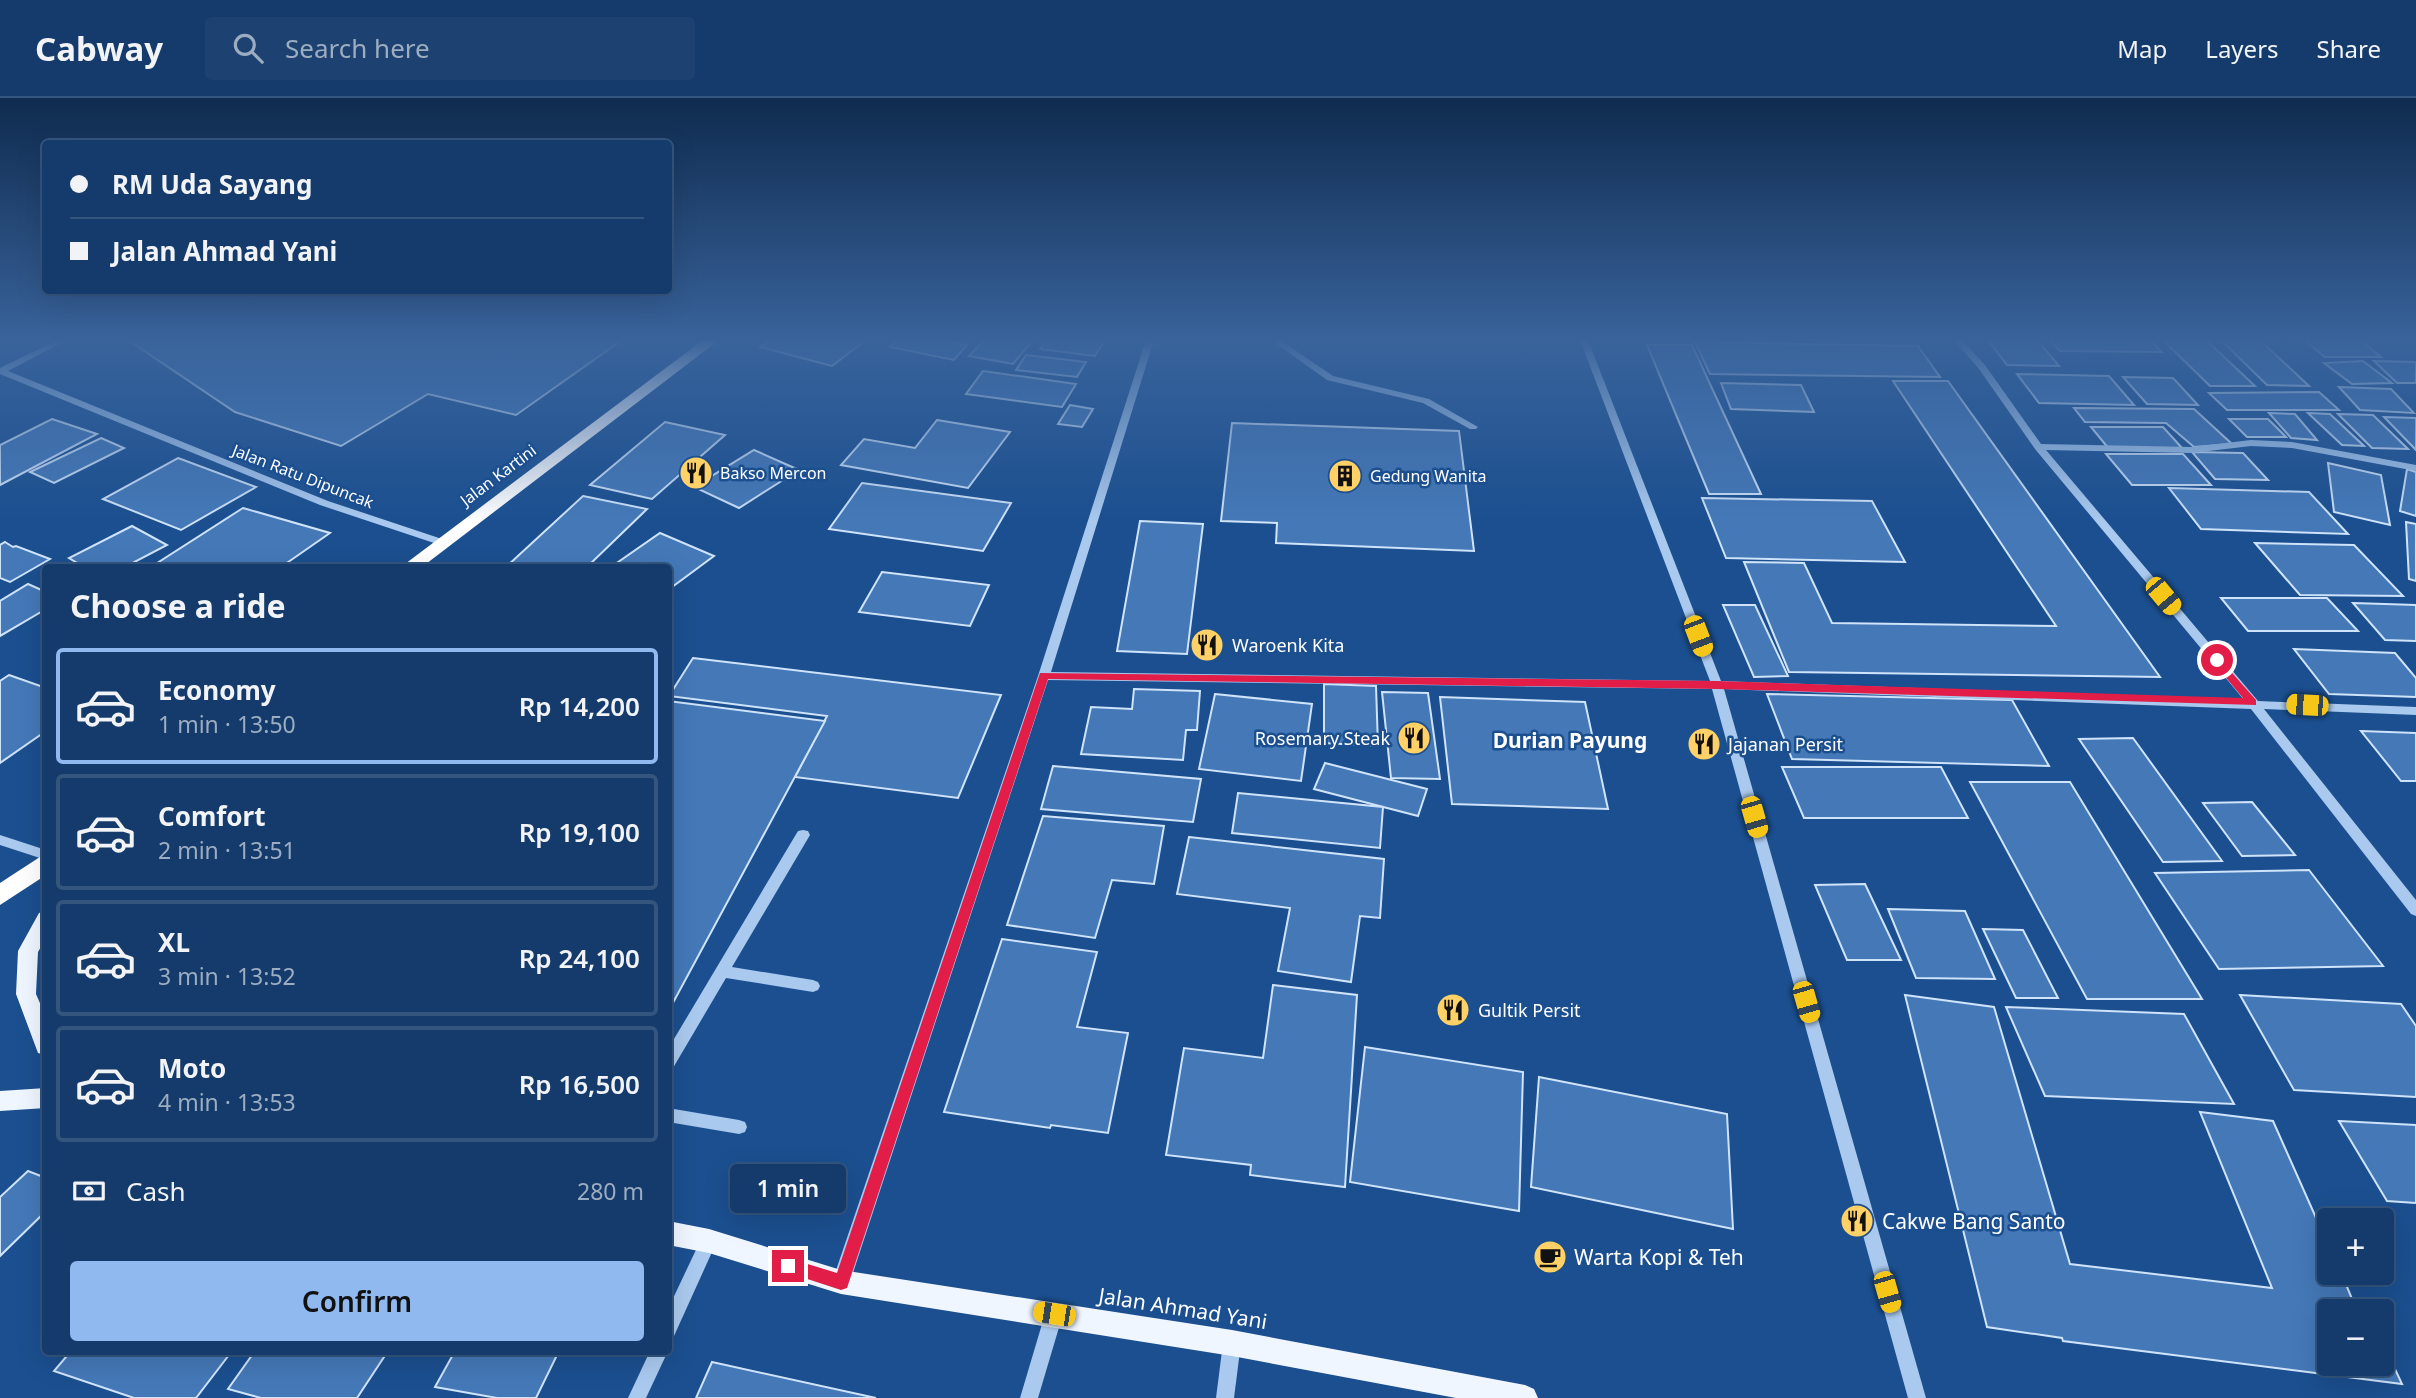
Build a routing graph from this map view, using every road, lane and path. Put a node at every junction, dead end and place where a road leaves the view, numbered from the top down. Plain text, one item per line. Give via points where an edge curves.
1 (73, 401) edge
2 (630, 401) edge
3 (1131, 401) edge
4 (1421, 401) edge
5 (1607, 401) edge
6 (2006, 401) edge
7 (1473, 427) dead end
8 (2038, 447) junction
9 (2416, 468) edge
10 (440, 542) junction
11 (414, 564) edge
12 (1044, 676) junction
13 (1717, 685) junction
14 (2252, 702) junction
15 (2416, 711) edge
16 (803, 835) dead end
17 (0, 840) edge
18 (42, 854) edge
19 (42, 865) edge
20 (0, 897) edge
21 (2416, 910) edge
22 (42, 926) edge
23 (720, 971) junction
24 (813, 986) dead end
25 (42, 1035) edge
26 (672, 1056) edge
27 (42, 1098) edge
28 (0, 1101) edge
29 (672, 1116) edge
30 (739, 1127) dead end
31 (672, 1234) edge
32 (709, 1241) junction
33 (841, 1282) junction
34 (1054, 1314) junction
35 (672, 1321) edge
36 (1232, 1343) junction
37 (657, 1355) edge
38 (1478, 1393) edge
39 (638, 1398) edge
40 (1029, 1398) edge
41 (1225, 1398) edge
42 (1525, 1398) edge
43 (1917, 1398) edge

1 - 10 street, Jalan Ratu Dipuncak via 324,503
2 - 10 highway, Jalan Kartini
3 - 12 street
4 - 7 street
5 - 13 street
6 - 8 street
8 - 9 street via 2192,450 2251,443 2292,445
8 - 14 street
10 - 11 highway, Jalan Kartini
12 - 13 street
12 - 33 street
13 - 14 street
13 - 43 street
14 - 15 street
14 - 21 street
16 - 23 street
17 - 18 street
19 - 20 highway
22 - 25 main road via 28,951 26,994
23 - 24 street
23 - 26 street
27 - 28 main road
29 - 30 street
31 - 32 main road, Jalan Ahmad Yani
32 - 33 main road, Jalan Ahmad Yani
32 - 35 street
33 - 34 main road, Jalan Ahmad Yani
34 - 36 main road, Jalan Ahmad Yani
34 - 40 street
36 - 38 main road, Jalan Ahmad Yani
36 - 41 street
37 - 39 street
38 - 42 main road, Jalan Ahmad Yani

